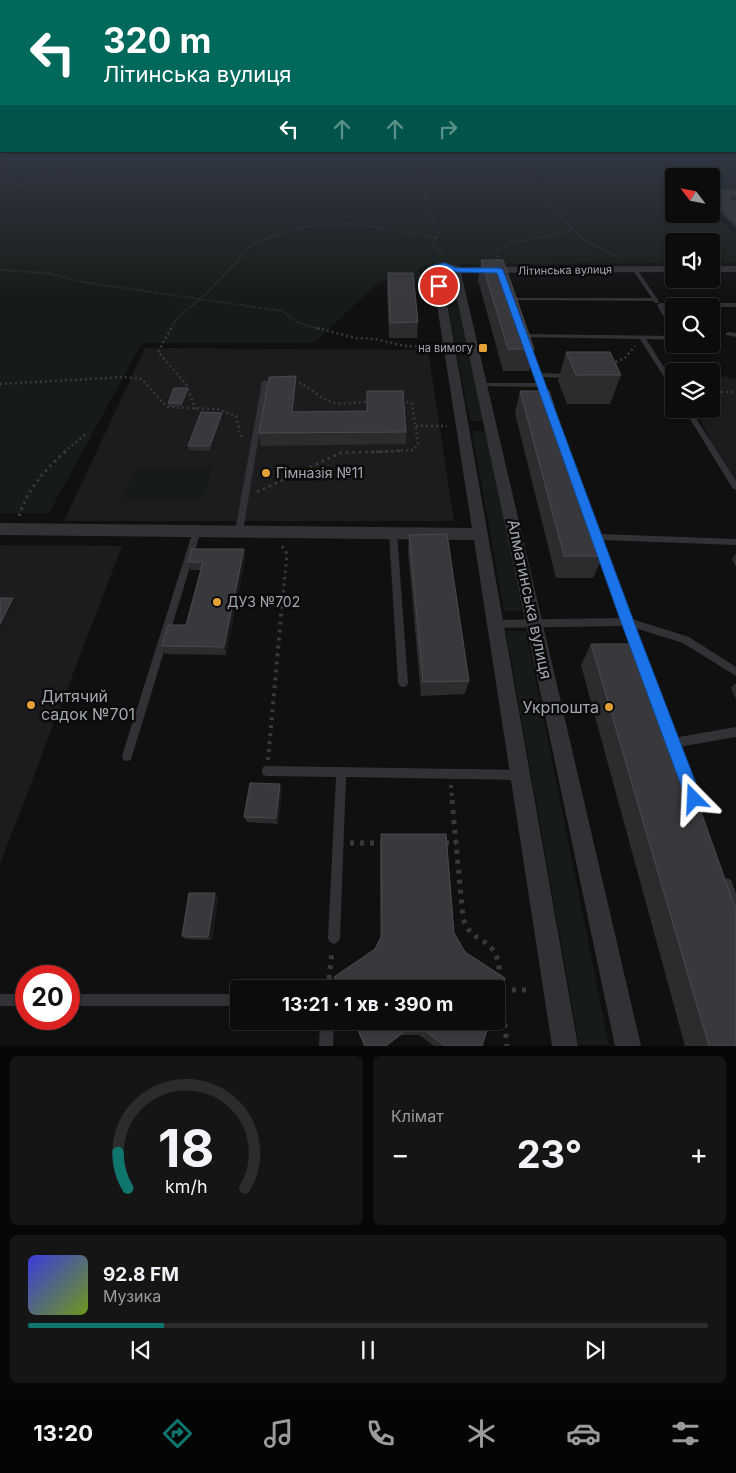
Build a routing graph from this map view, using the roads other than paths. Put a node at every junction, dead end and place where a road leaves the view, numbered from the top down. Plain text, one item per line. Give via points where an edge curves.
1 (632, 269) junction
2 (665, 269) edge
3 (720, 269) edge
4 (736, 269) edge
5 (458, 270) junction
6 (656, 300) junction
7 (660, 305) junction
8 (736, 305) edge
9 (514, 308) edge
10 (665, 314) edge
11 (520, 327) edge
12 (728, 334) dead end
13 (736, 335) edge
14 (524, 336) junction
15 (642, 338) junction
16 (665, 338) edge
17 (665, 374) edge
18 (538, 375) junction
19 (574, 376) edge
20 (265, 382) dead end
21 (482, 385) junction
22 (542, 385) junction
23 (551, 412) edge
24 (693, 418) edge
25 (736, 487) edge
26 (590, 519) edge
27 (0, 528) edge
28 (197, 531) junction
29 (239, 531) junction
30 (393, 533) junction
31 (480, 534) junction
32 (597, 537) junction
33 (736, 542) edge
34 (628, 622) junction
35 (497, 624) junction
36 (535, 624) junction
37 (642, 660) edge
38 (736, 672) edge
39 (404, 683) dead end
40 (736, 732) edge
41 (673, 743) edge
42 (127, 756) dead end
43 (267, 771) road end
44 (341, 773) junction
45 (521, 775) junction
46 (722, 872) edge
47 (736, 910) edge
48 (334, 938) road end
49 (0, 1000) edge
50 (15, 1000) edge
51 (80, 1000) edge
52 (230, 1000) edge
53 (327, 1030) edge
54 (326, 1046) edge
55 (565, 1046) edge
56 (628, 1046) edge

1 - 2 street, Літинська вулиця
1 - 5 street, Літинська вулиця via 501,274
1 - 6 lane
3 - 4 street
5 - 21 street, Алматинська вулиця
5 - 31 street, Літинська вулиця via 444,265 429,271 439,286
6 - 7 lane
6 - 9 lane via 509,295
7 - 8 lane
7 - 10 lane
11 - 14 lane
12 - 13 lane
14 - 15 lane
14 - 18 lane
15 - 16 lane
15 - 17 lane
18 - 19 lane
18 - 22 lane
20 - 29 lane
21 - 22 lane
21 - 36 street, Алматинська вулиця
22 - 23 lane
24 - 25 lane
26 - 32 lane
27 - 28 street
28 - 29 street
28 - 42 lane
29 - 30 street
30 - 31 street
30 - 39 lane
31 - 35 street
32 - 33 lane
32 - 34 lane
34 - 36 lane
34 - 37 lane
34 - 38 lane via 686,640
35 - 36 lane
35 - 45 street
36 - 56 street, Алматинська вулиця
40 - 41 lane
43 - 44 lane
44 - 45 lane
44 - 48 lane
45 - 55 street
46 - 47 lane
49 - 50 lane
51 - 52 lane
53 - 54 lane

